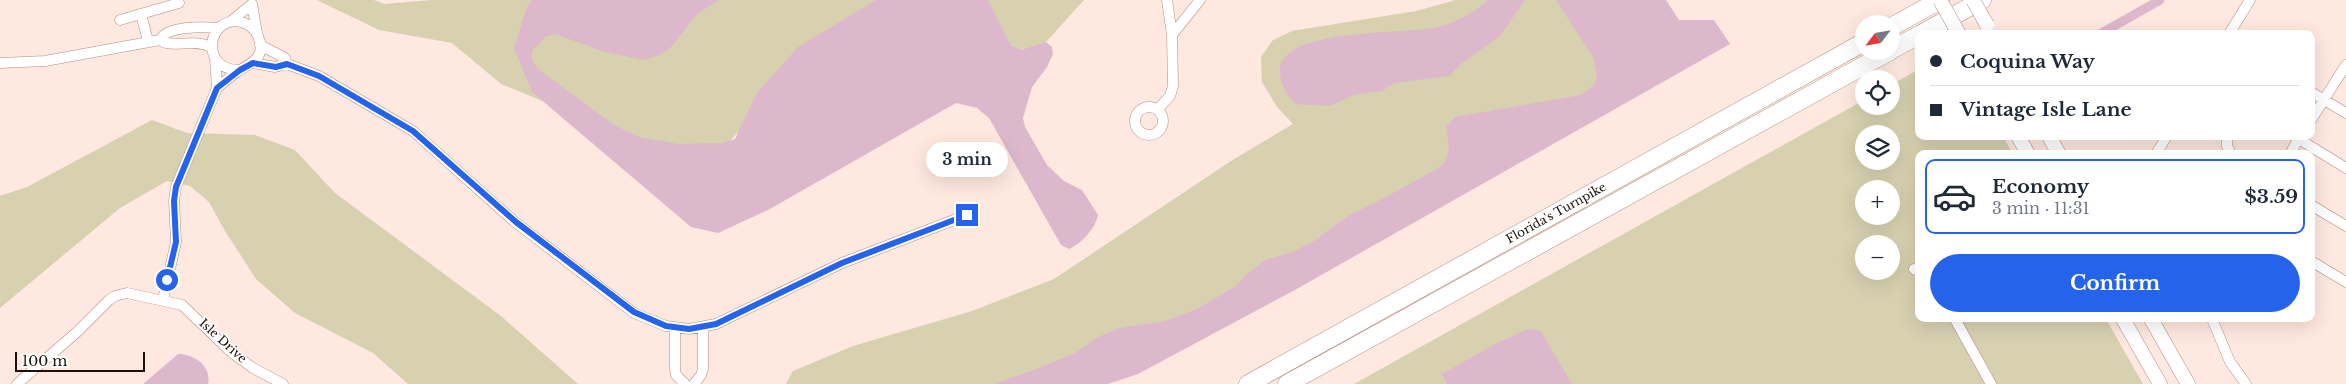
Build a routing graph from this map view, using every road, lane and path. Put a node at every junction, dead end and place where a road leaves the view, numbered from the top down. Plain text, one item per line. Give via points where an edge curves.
1 (1168, 0) edge
2 (1200, 0) edge
3 (1940, 0) edge
4 (1973, 0) edge
5 (1982, 0) edge
6 (2250, 0) edge
7 (253, 2) edge
8 (179, 4) dead end
9 (141, 14) junction
10 (120, 20) dead end
11 (230, 22) junction
12 (1900, 22) edge
13 (219, 28) junction
14 (1927, 30) edge
15 (1957, 30) edge
16 (1990, 30) edge
17 (2232, 30) edge
18 (174, 31) junction
19 (257, 34) junction
20 (1172, 35) junction
21 (1915, 37) edge
22 (160, 40) junction
23 (148, 41) junction
24 (177, 43) junction
25 (260, 45) junction
26 (1900, 45) edge
27 (212, 47) junction
28 (1855, 47) edge
29 (215, 58) junction
30 (1874, 60) edge
31 (0, 63) edge
32 (253, 63) junction
33 (287, 64) junction
34 (2346, 66) edge
35 (240, 70) junction
36 (217, 88) junction
37 (2315, 95) edge
38 (2324, 101) junction
39 (1157, 110) dead end
40 (2346, 113) edge
41 (2315, 114) edge
42 (2303, 140) edge
43 (2346, 168) edge
44 (2315, 207) edge
45 (967, 215) dead end
46 (2346, 226) edge
47 (2315, 263) edge
48 (2346, 282) edge
49 (163, 300) junction
50 (1957, 322) edge
51 (2125, 322) edge
52 (2153, 322) edge
53 (2213, 322) edge
54 (703, 327) junction
55 (675, 328) junction
56 (17, 384) edge
57 (283, 384) edge
58 (686, 384) edge
59 (694, 384) edge
60 (1248, 384) edge
61 (1287, 384) edge
62 (1991, 384) edge
63 (2160, 384) edge
64 (2188, 384) edge
65 (2246, 384) edge

1 - 20 street
2 - 20 street
3 - 12 highway
3 - 15 main road, bridge
4 - 16 main road, bridge
5 - 14 highway, Florida's Turnpike
6 - 17 street
7 - 11 street
7 - 19 street
8 - 9 street
9 - 10 street
9 - 23 street
11 - 13 street
11 - 19 street via 245,24
13 - 18 street
13 - 27 street
18 - 22 street
18 - 24 street
19 - 25 street
20 - 39 street via 1173,86 1170,96
21 - 26 highway, Florida's Turnpike
22 - 23 street
22 - 24 street via 168,44
23 - 31 street via 45,61
24 - 27 street via 200,42
25 - 32 street via 260,52
25 - 33 street via 285,58
27 - 29 street
28 - 60 highway, Florida's Turnpike
29 - 35 street via 226,68
29 - 36 street
30 - 61 highway, Florida's Turnpike
32 - 33 street via 276,67
32 - 35 street
33 - 55 street via 319,76 413,131 516,222 634,312
34 - 38 street
35 - 36 street
36 - 49 street via 176,187 176,242
37 - 38 street
38 - 40 street
38 - 41 street
42 - 43 street
44 - 46 street
45 - 54 street via 842,263 730,319
47 - 48 street
49 - 56 street, Isle Drive via 127,292 114,296
49 - 57 street, Isle Drive via 188,308 231,352
50 - 62 street
51 - 63 main road
52 - 64 main road
53 - 65 street via 2230,362
54 - 55 street
54 - 59 street via 703,369
55 - 58 street via 676,376

